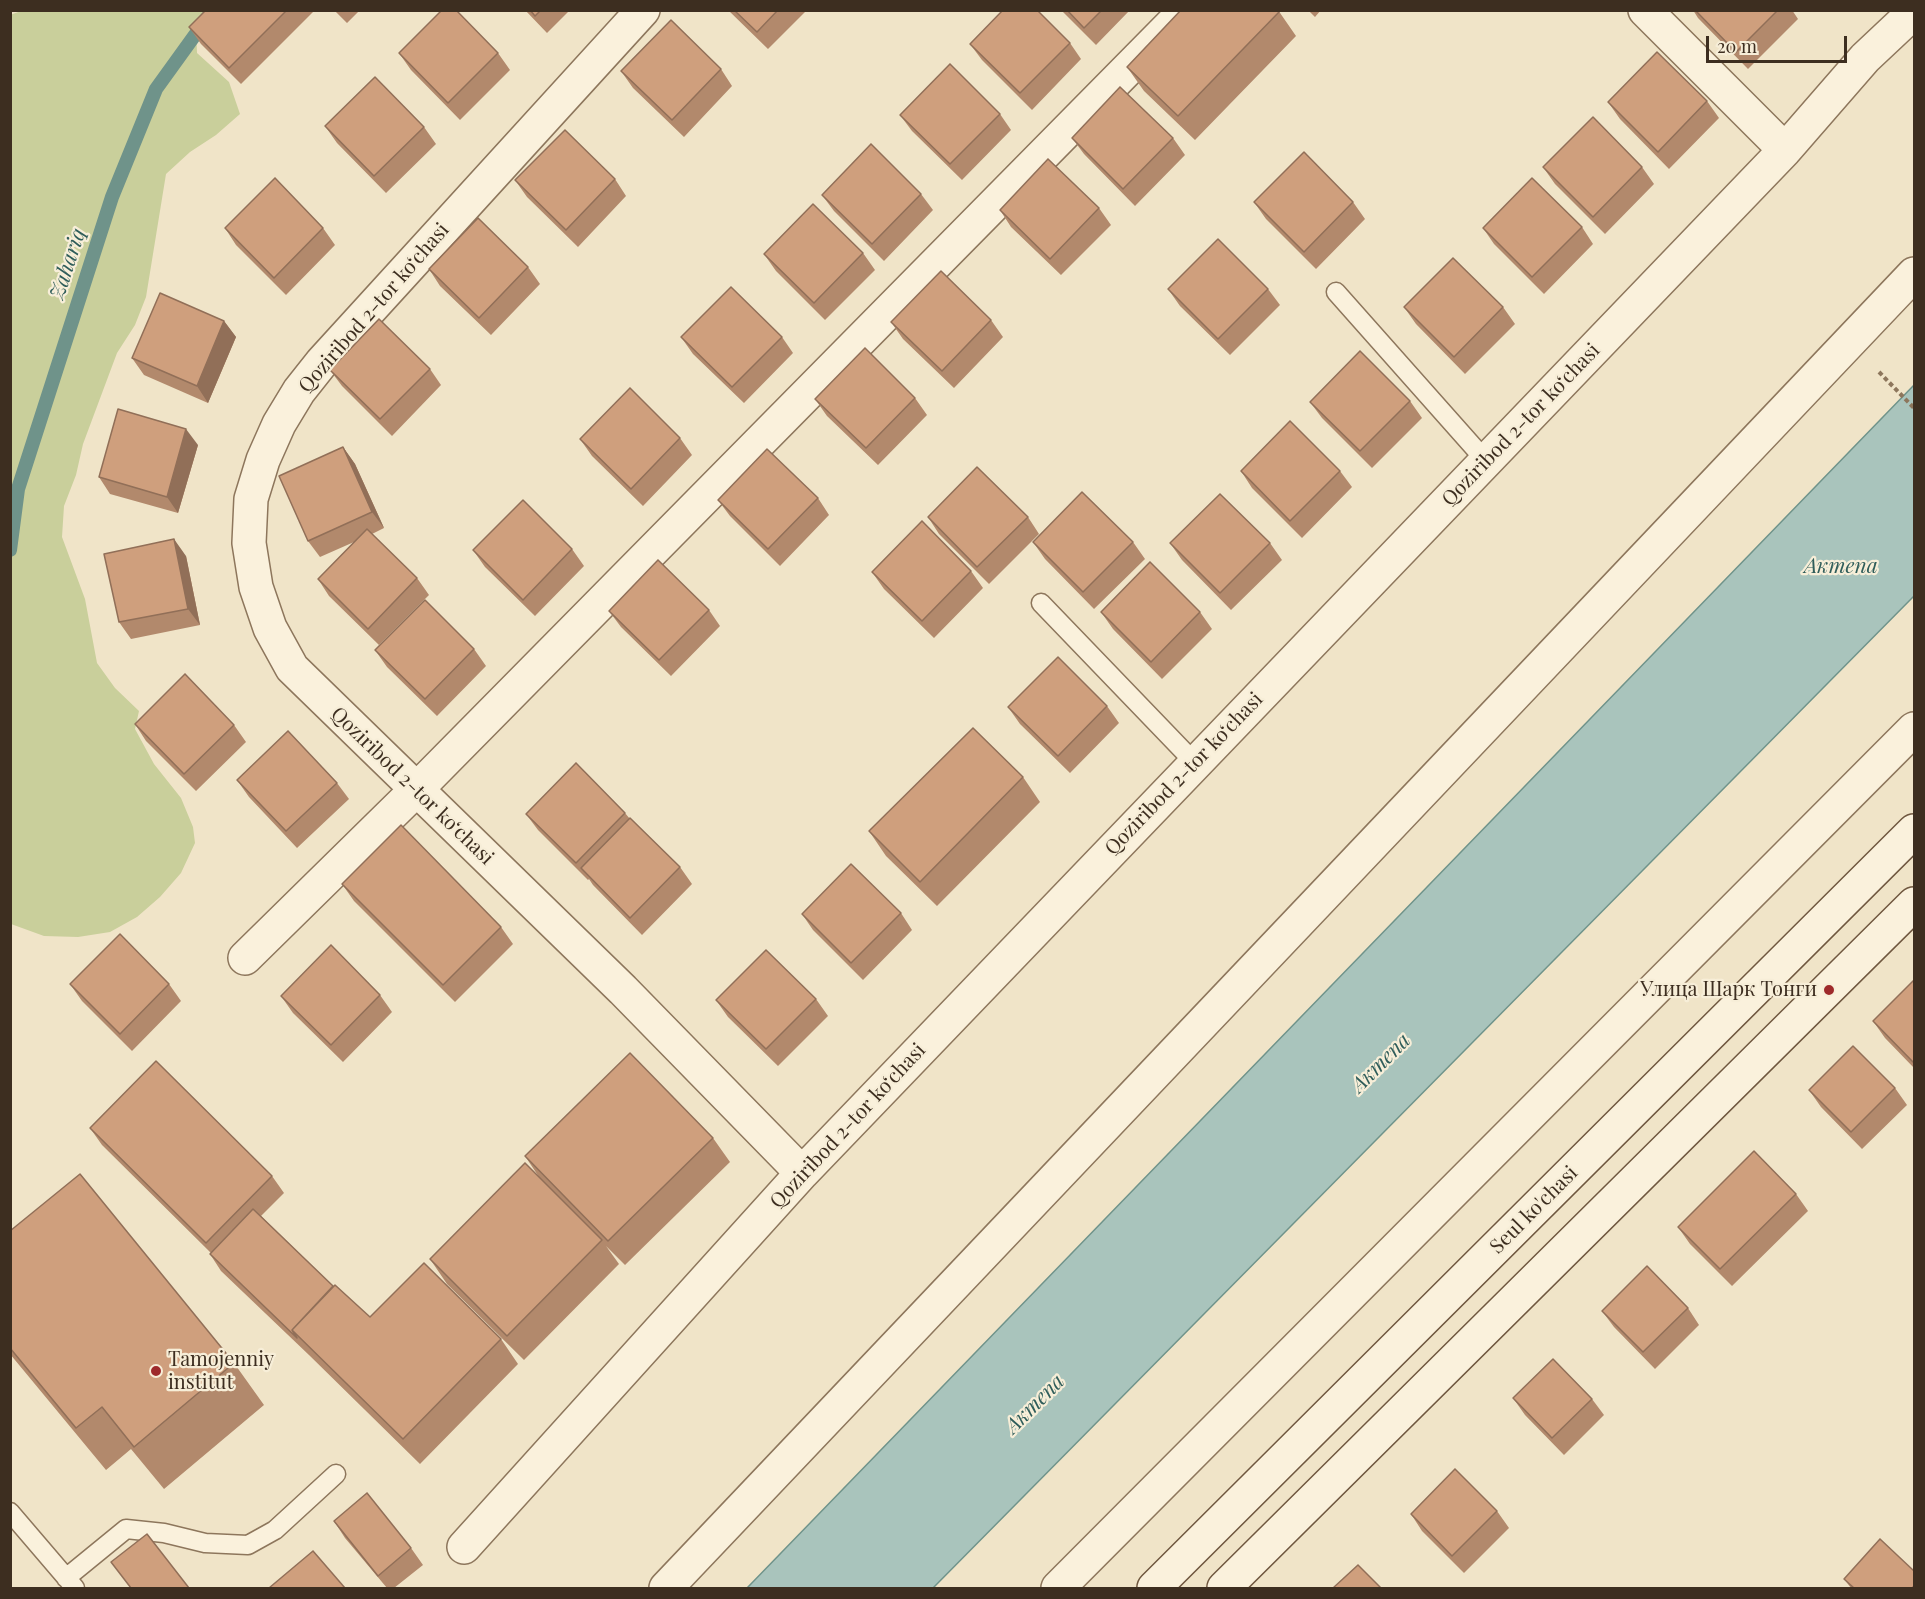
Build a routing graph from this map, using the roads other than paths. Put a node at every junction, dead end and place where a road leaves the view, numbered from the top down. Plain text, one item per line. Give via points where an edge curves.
1 (643, 10) edge
2 (1185, 10) edge
3 (1645, 10) edge
4 (1914, 12) edge
5 (1785, 150) junction
6 (1914, 274) edge
7 (1336, 292) dead end
8 (1486, 461) junction
9 (1041, 603) dead end
10 (1914, 729) edge
11 (1195, 763) junction
12 (416, 790) junction
13 (1914, 831) edge
14 (1914, 904) edge
15 (245, 958) dead end
16 (802, 1173) junction
17 (336, 1474) dead end
18 (10, 1512) edge
19 (464, 1548) dead end
20 (71, 1583) edge
21 (666, 1588) edge
22 (1058, 1588) edge
23 (1154, 1588) edge
24 (1224, 1588) edge

1 - 12 street, Qoziribod 2-tor ko‘chasi via 322,362 299,391 262,460 251,499 249,543 256,587 270,628 292,668
2 - 12 street
3 - 5 street
4 - 5 street, Qoziribod 2-tor ko‘chasi via 1865,58
5 - 8 street, Qoziribod 2-tor ko‘chasi
6 - 21 street
7 - 8 lane
8 - 11 street, Qoziribod 2-tor ko‘chasi
9 - 11 lane
10 - 22 street
11 - 16 street, Qoziribod 2-tor ko‘chasi
12 - 15 street
12 - 16 street, Qoziribod 2-tor ko‘chasi via 622,990
13 - 23 street, Seul ko'chasi
14 - 24 street
16 - 19 street, Qoziribod 2-tor ko‘chasi
17 - 20 lane via 275,1530 248,1545 205,1544 164,1533 126,1529
18 - 20 lane

